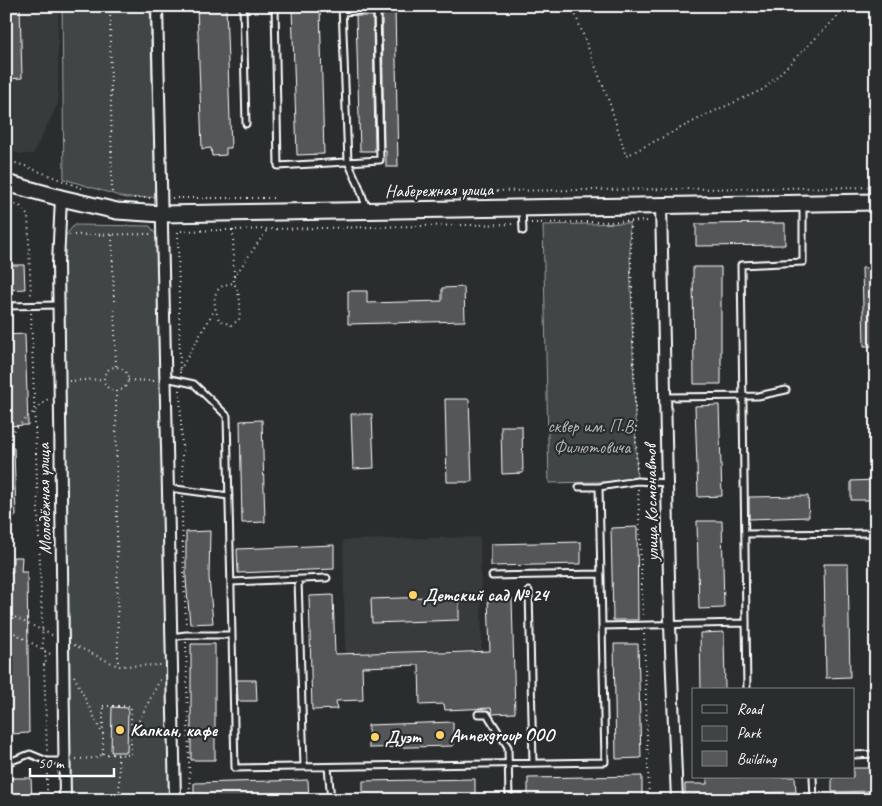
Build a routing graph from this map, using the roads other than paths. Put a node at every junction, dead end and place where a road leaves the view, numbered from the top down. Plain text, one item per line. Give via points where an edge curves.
1 (157, 6) edge
2 (243, 6) edge
3 (274, 6) edge
4 (377, 8) edge
5 (342, 9) edge
6 (246, 124) dead end
7 (348, 162) junction
8 (6, 182) edge
9 (61, 198) junction
10 (876, 202) edge
11 (803, 203) junction
12 (365, 204) junction
13 (661, 205) junction
14 (522, 207) junction
15 (162, 214) junction
16 (523, 232) dead end
17 (58, 305) junction
18 (6, 306) edge
19 (166, 380) junction
20 (786, 390) dead end
21 (665, 396) junction
22 (743, 396) junction
23 (667, 484) junction
24 (599, 486) junction
25 (168, 488) junction
26 (579, 488) dead end
27 (229, 496) junction
28 (876, 533) edge
29 (745, 534) junction
30 (601, 574) junction
31 (492, 576) dead end
32 (327, 578) dead end
33 (298, 580) junction
34 (231, 582) junction
35 (529, 592) dead end
36 (746, 623) junction
37 (670, 625) junction
38 (602, 626) junction
39 (232, 635) junction
40 (172, 637) junction
41 (747, 688) edge
42 (478, 714) dead end
43 (876, 754) edge
44 (854, 755) edge
45 (67, 761) junction
46 (6, 763) edge
47 (508, 764) junction
48 (533, 764) junction
49 (304, 767) junction
50 (328, 767) junction
51 (813, 778) edge
52 (814, 798) edge
53 (65, 800) edge
54 (175, 800) edge
55 (330, 800) edge
56 (509, 800) edge
57 (677, 800) edge

1 - 15 street
2 - 6 lane
3 - 7 lane via 278,166
4 - 5 lane
4 - 7 lane via 380,160
5 - 7 lane
7 - 12 lane
8 - 9 street, Набережная улица
9 - 15 street, Набережная улица via 117,211
9 - 17 street, Молодёжная улица
10 - 11 street, Набережная улица
11 - 13 street, Набережная улица
11 - 22 lane via 803,262 740,264
12 - 14 street, Набережная улица
12 - 15 street, Набережная улица
13 - 14 street, Набережная улица
13 - 21 street, улица Космонавтов
14 - 16 lane
15 - 19 street
17 - 18 lane
17 - 45 street, Молодёжная улица
19 - 25 street
19 - 27 lane via 194,384 227,416
20 - 22 lane
21 - 22 lane
21 - 23 street, улица Космонавтов
22 - 29 lane
23 - 24 lane via 637,481
23 - 37 street, улица Космонавтов
24 - 26 lane
24 - 30 lane
25 - 27 lane
25 - 40 street
27 - 34 lane
28 - 29 lane
29 - 36 lane
30 - 31 lane
30 - 38 lane
32 - 33 lane
33 - 34 lane
33 - 49 lane
34 - 39 lane
35 - 48 lane
36 - 37 lane
36 - 41 lane
37 - 38 lane
37 - 57 street, улица Космонавтов
38 - 48 lane via 605,762
39 - 40 lane
39 - 49 lane via 235,768
40 - 54 street
42 - 47 lane via 487,714 508,747
43 - 44 lane
45 - 46 lane via 47,761 30,754
45 - 53 street, Молодёжная улица
47 - 48 lane
47 - 50 lane
47 - 56 lane
49 - 50 lane
50 - 55 lane
51 - 52 lane

